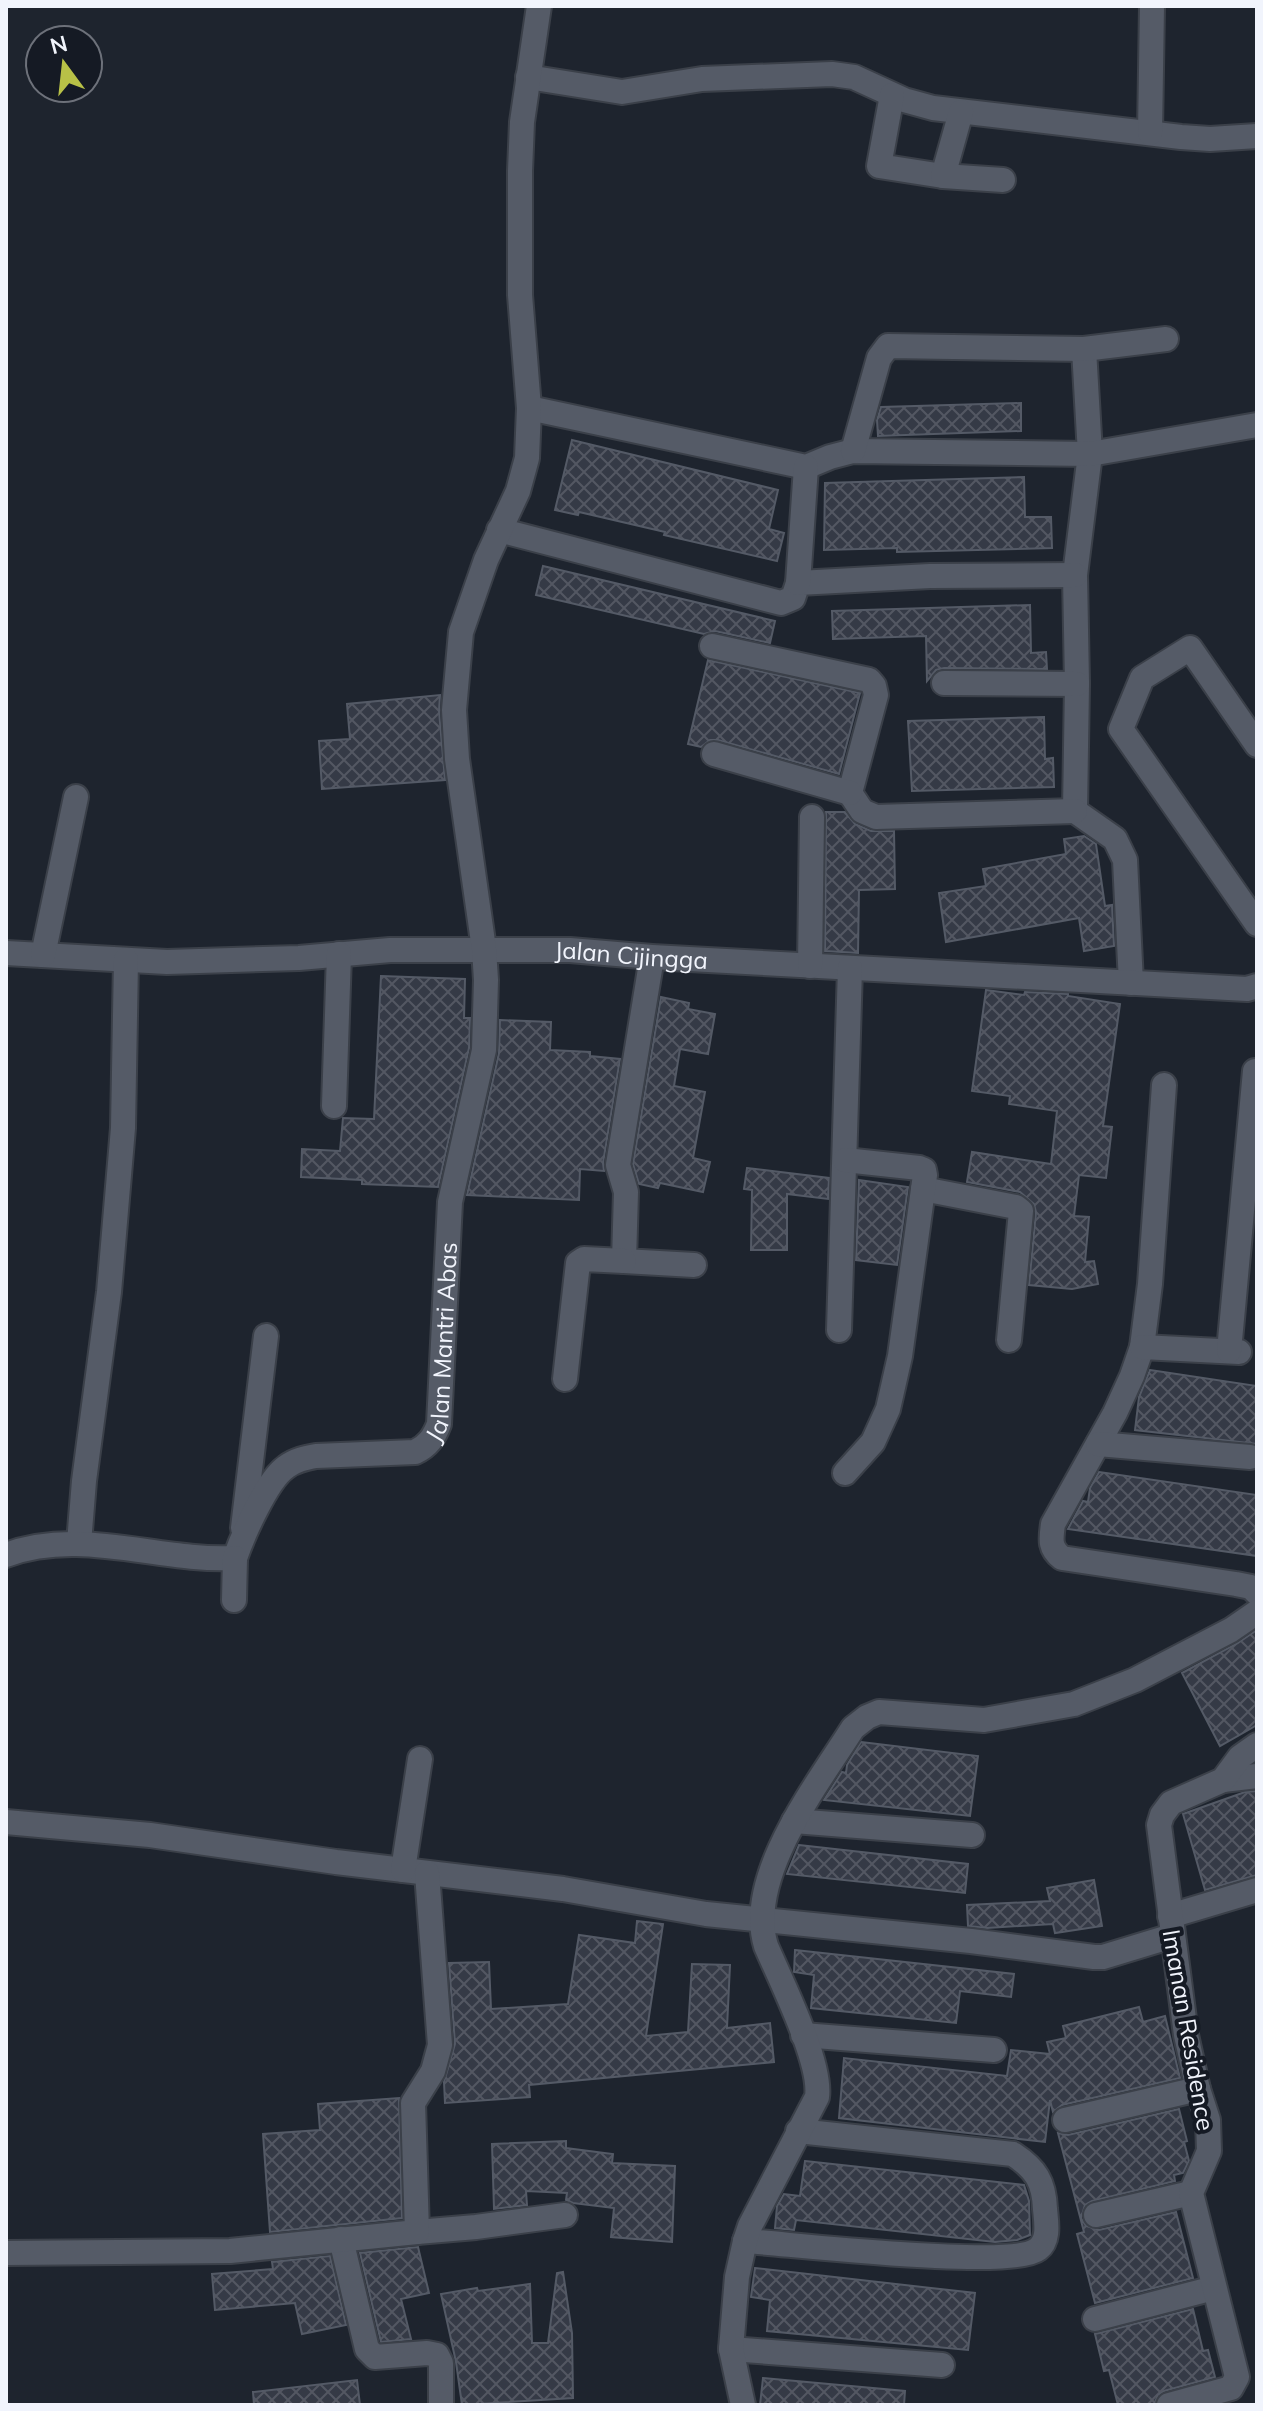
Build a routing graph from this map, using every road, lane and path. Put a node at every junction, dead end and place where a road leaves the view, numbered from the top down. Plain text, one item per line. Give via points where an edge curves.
1 (539, 6) edge
2 (1152, 6) edge
3 (528, 77) junction
4 (892, 95) junction
5 (961, 112) junction
6 (1150, 133) junction
7 (1257, 136) edge
8 (943, 176) junction
9 (1003, 180) dead end
10 (1166, 339) dead end
11 (1084, 349) junction
12 (529, 408) junction
13 (1257, 425) edge
14 (853, 451) junction
15 (1090, 454) junction
16 (806, 467) junction
17 (499, 530) junction
18 (1075, 575) junction
19 (798, 583) junction
20 (712, 646) dead end
21 (944, 683) dead end
22 (1077, 684) junction
23 (1257, 745) edge
24 (714, 754) dead end
25 (850, 793) junction
26 (76, 797) dead end
27 (1075, 811) junction
28 (812, 817) dead end
29 (1257, 924) edge
30 (484, 949) junction
31 (6, 953) edge
32 (339, 954) junction
33 (43, 955) junction
34 (652, 957) junction
35 (126, 960) junction
36 (810, 966) junction
37 (850, 968) junction
38 (1254, 982) edge
39 (1131, 983) junction
40 (1255, 1071) dead end
41 (1164, 1085) dead end
42 (334, 1106) dead end
43 (845, 1160) junction
44 (923, 1189) junction
45 (624, 1261) junction
46 (694, 1265) dead end
47 (839, 1330) dead end
48 (266, 1336) dead end
49 (1009, 1340) dead end
50 (1142, 1347) junction
51 (565, 1379) dead end
52 (1098, 1444) junction
53 (1250, 1457) dead end
54 (845, 1473) dead end
55 (79, 1543) junction
56 (239, 1548) junction
57 (6, 1555) edge
58 (1257, 1593) edge
59 (234, 1600) dead end
60 (1257, 1612) edge
61 (1257, 1745) edge
62 (420, 1759) dead end
63 (1257, 1776) edge
64 (1223, 1780) junction
65 (794, 1821) junction
66 (6, 1822) edge
67 (972, 1835) dead end
68 (415, 1871) junction
69 (1257, 1890) edge
70 (761, 1920) junction
71 (1171, 1926) junction
72 (803, 2035) junction
73 (994, 2050) dead end
74 (1198, 2089) junction
75 (1065, 2120) dead end
76 (798, 2131) junction
77 (1191, 2193) junction
78 (565, 2215) dead end
79 (1096, 2215) dead end
80 (417, 2232) junction
81 (341, 2239) junction
82 (745, 2241) junction
83 (6, 2253) edge
84 (1214, 2288) junction
85 (1095, 2319) dead end
86 (731, 2349) junction
87 (942, 2365) dead end
88 (441, 2405) edge
89 (743, 2405) edge
90 (1169, 2405) edge

1 - 3 street
2 - 6 street
3 - 4 street via 622,92 702,79 832,74 854,77
3 - 12 street via 522,122 520,295
4 - 5 street
4 - 8 street via 878,175
5 - 6 street
5 - 8 street
6 - 7 street via 1210,139
8 - 9 street
10 - 11 street
11 - 14 street via 888,346 879,358
11 - 15 street
12 - 16 street
12 - 17 street via 527,458
13 - 15 street
14 - 15 street
14 - 16 street
15 - 18 street
16 - 19 street
17 - 19 street via 778,603 793,598
17 - 30 street via 461,632 454,710
18 - 19 street
18 - 22 street
20 - 25 street via 869,680 876,695
21 - 22 street
22 - 27 street
23 - 29 street via 1190,648 1142,678 1121,729
24 - 25 street
25 - 27 street via 862,811 876,817
26 - 33 street
27 - 39 street via 1115,839 1125,860
28 - 36 street
30 - 32 street, Jalan Cijingga
30 - 34 street, Jalan Cijingga
30 - 56 street, Jalan Mantri Abas via 484,1050 450,1202 436,1432 415,1452 316,1456 292,1462 272,1483
31 - 33 street, Jalan Cijingga
32 - 35 street, Jalan Cijingga
32 - 42 street
33 - 35 street, Jalan Cijingga
34 - 36 street, Jalan Cijingga
34 - 45 street via 618,1165 626,1190
35 - 55 street via 123,1128
36 - 37 street, Jalan Cijingga
37 - 39 street, Jalan Cijingga
37 - 43 street
38 - 39 street, Jalan Cijingga
40 - 50 street via 1234,1352
41 - 50 street
43 - 44 street via 922,1169
43 - 47 street
44 - 49 street via 1021,1211
44 - 54 street via 888,1409 873,1442
45 - 46 street
45 - 51 street via 578,1263
48 - 56 street
50 - 52 street
52 - 53 street
52 - 58 street via 1053,1524 1054,1552 1076,1561 1245,1585
55 - 56 street via 205,1558
55 - 57 street
56 - 59 street
60 - 65 street via 1149,1673 1074,1704 984,1720 888,1711 867,1717 853,1728
61 - 64 street, Imanan Residence
62 - 68 street
63 - 64 street
64 - 71 street, Imanan Residence via 1171,1803 1162,1815
65 - 67 street
65 - 70 street via 762,1901
66 - 68 street via 150,1835
68 - 70 street
68 - 80 street via 440,2045 433,2071 413,2103
69 - 71 street
70 - 71 street via 1094,1957
70 - 72 street via 766,1946
71 - 74 street, Imanan Residence
72 - 73 street
72 - 76 street via 819,2086
74 - 75 street
74 - 77 street, Imanan Residence via 1208,2120 1209,2151
76 - 82 street
76 - 82 street via 1013,2154 1042,2182 1044,2242 1026,2254 975,2259
77 - 79 street
77 - 84 street
78 - 80 street
80 - 81 street
81 - 83 street via 230,2251
81 - 88 street via 367,2349 375,2357 437,2355
82 - 86 street
84 - 85 street
84 - 90 street via 1237,2377 1231,2388
86 - 87 street
86 - 89 street

